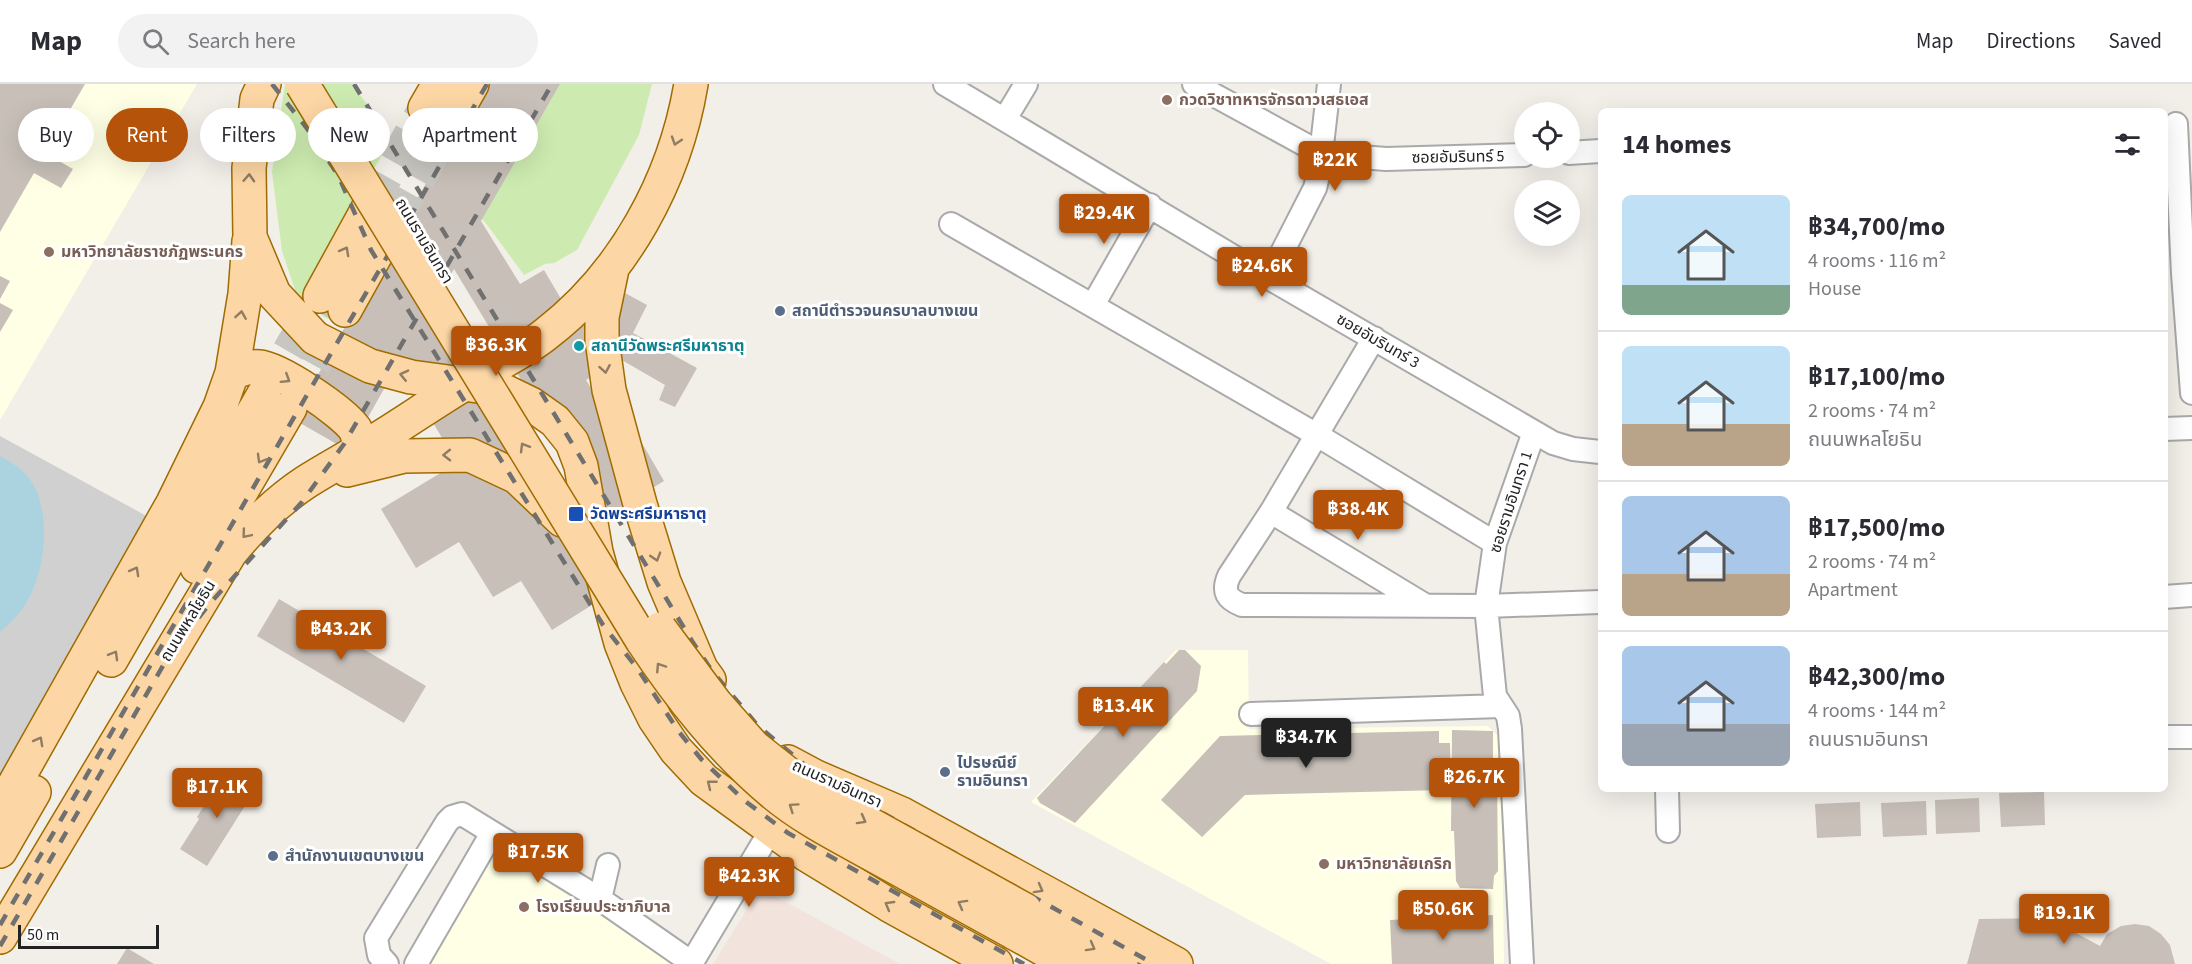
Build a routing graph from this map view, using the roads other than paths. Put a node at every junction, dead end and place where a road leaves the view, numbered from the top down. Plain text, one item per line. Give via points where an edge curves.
1 (302, 84) edge
2 (328, 84) edge
3 (472, 84) edge
4 (691, 84) edge
5 (945, 84) edge
6 (1026, 84) edge
7 (1194, 84) edge
8 (1329, 84) edge
9 (259, 89) edge
10 (438, 104) tunnel mouth
11 (1005, 119) junction
12 (2178, 124) edge
13 (1598, 151) edge
14 (1580, 152) edge
15 (1322, 153) junction
16 (1514, 155) edge
17 (1150, 205) junction
18 (382, 214) tunnel mouth
19 (951, 224) dead end
20 (250, 237) junction
21 (612, 269) junction
22 (2180, 274) edge
23 (1269, 278) junction
24 (332, 303) tunnel mouth
25 (1093, 305) junction
26 (1374, 338) junction
27 (232, 373) junction
28 (462, 385) junction
29 (2192, 393) edge
30 (2192, 428) edge
31 (2168, 429) edge
32 (1534, 432) junction
33 (1317, 435) junction
34 (1598, 452) edge
35 (355, 453) junction
36 (306, 482) junction
37 (1271, 512) junction
38 (1495, 543) junction
39 (596, 552) junction
40 (2192, 595) edge
41 (2168, 597) edge
42 (1598, 602) edge
43 (1424, 605) junction
44 (1486, 606) junction
45 (683, 628) junction
46 (625, 653) junction
47 (1502, 706) junction
48 (1251, 714) dead end
49 (2168, 737) edge
50 (2192, 737) edge
51 (1666, 792) edge
52 (0, 810) edge
53 (771, 830) junction
54 (1668, 831) dead end
55 (492, 833) junction
56 (0, 851) edge
57 (608, 865) dead end
58 (600, 899) junction
59 (0, 905) edge
60 (1019, 921) junction
61 (0, 937) edge
62 (692, 963) edge
63 (387, 964) edge
64 (416, 964) edge
65 (996, 964) edge
66 (1070, 964) edge
67 (1120, 964) edge
68 (1176, 964) edge
69 (1522, 964) edge

60 -> 1 main road, ถนนรามอินทรา, bridge via 815,823 774,794 699,720 642,640
2 -> 60 main road, ถนนรามอินทรา, bridge via 652,615 716,704 754,747 788,774
3 - 10 main road
4 -> 21 main road via 662,184
5 - 11 street, ซอยอัมรินทร์ 3
6 - 11 street
7 - 15 street, ซอยอัมรินทร์ 5
8 - 15 street
20 -> 9 main road via 249,168
11 - 17 street, ซอยอัมรินทร์ 3
12 - 22 street
13 - 14 street
15 - 16 street, ซอยอัมรินทร์ 5 via 1386,159
15 - 23 street via 1315,188
17 - 23 street, ซอยอัมรินทร์ 3
17 - 25 street
18 - 24 main road
19 - 25 street
27 -> 20 main road
28 -> 20 main road via 370,366 315,338 274,294
21 - 28 main road, ถนนพหลโยธิน via 545,335
21 -> 45 main road, ถนนรามอินทรา via 602,317 609,390 640,504
22 - 29 street
23 - 26 street, ซอยอัมรินทร์ 3
25 - 33 street
26 - 32 street, ซอยอัมรินทร์ 3
26 - 33 street
27 -> 35 main road via 257,366 273,370 334,409 356,431 360,442
52 -> 27 main road via 173,503 220,408
28 - 35 main road, ถนนพหลโยธิน
28 - 39 main road via 500,389 531,404 555,421 572,442 581,466
30 - 31 street
32 - 34 street, ซอยอัมรินทร์ 3 via 1552,443
32 - 38 street, ซอยรามอินทรา 1
33 - 37 street
33 - 38 street
35 - 36 main road, ถนนพหลโยธิน
39 -> 36 main road via 517,477 470,455 404,456
36 -> 61 main road, ถนนพหลโยธิน via 252,526 230,553
37 - 43 street
37 - 43 street via 1229,576 1226,594 1231,600 1242,604
38 - 44 street, ซอยรามอินทรา 1
39 - 46 main road
40 - 41 street
42 - 44 street
43 - 44 street
44 - 47 street, ซอยรามอินทรา 1 via 1495,696
45 - 46 main road via 673,622 643,625 632,632
45 -> 68 main road, ถนนรามอินทรา via 701,669 725,703 768,748 816,777 902,813
53 -> 46 main road via 704,780 676,750 655,719
47 - 48 street
47 - 69 street, ซอยรามอินทรา 1 via 1510,729
49 - 50 street
51 - 54 street
53 - 62 street
65 -> 53 main road via 847,880
55 - 58 street
55 - 63 street via 462,814 447,822 376,938 379,955
55 - 64 street
56 -> 59 main road, ถนนพหลโยธิน via 277,401
57 - 58 street
58 - 62 street
60 - 66 main road, ถนนรามอินทรา
60 -> 67 main road, ถนนรามอินทรา

